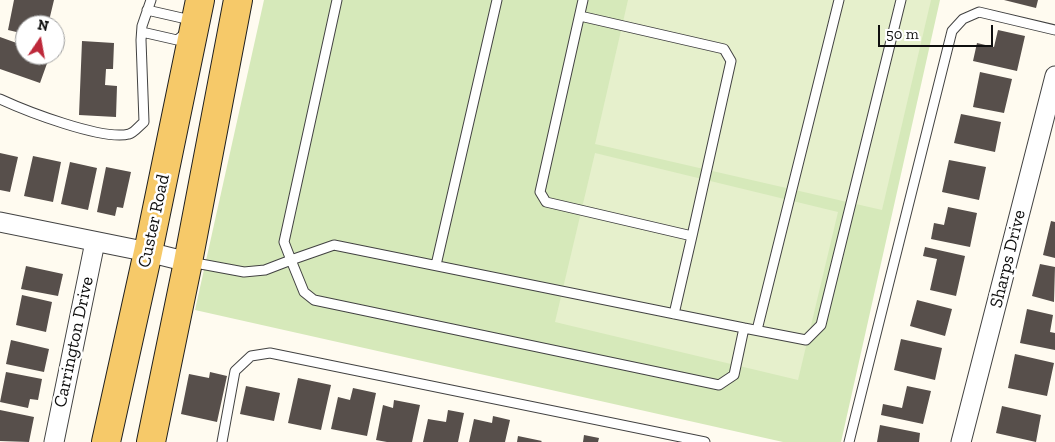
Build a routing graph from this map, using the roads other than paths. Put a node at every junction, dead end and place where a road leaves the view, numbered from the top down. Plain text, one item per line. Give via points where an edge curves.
1 (151, 0) edge
2 (200, 0) edge
3 (238, 0) edge
4 (337, 0) edge
5 (497, 0) edge
6 (583, 0) edge
7 (839, 0) edge
8 (902, 0) edge
9 (147, 10) junction
10 (580, 16) junction
11 (195, 26) junction
12 (1055, 30) edge
13 (142, 32) junction
14 (231, 33) junction
15 (1055, 76) edge
16 (0, 99) edge
17 (0, 222) edge
18 (692, 236) junction
19 (94, 242) junction
20 (148, 252) junction
21 (291, 260) junction
22 (188, 262) junction
23 (436, 265) junction
24 (674, 314) junction
25 (744, 328) junction
26 (757, 330) junction
27 (54, 442) edge
28 (106, 442) edge
29 (151, 442) edge
30 (222, 442) edge
31 (705, 442) edge
32 (848, 442) edge
33 (961, 442) edge

1 - 9 lane
2 - 11 main road, Custer Road
3 - 14 main road
4 - 21 lane via 284,242
5 - 23 lane
6 - 10 lane
7 - 26 lane
8 - 26 lane via 820,325 806,340
9 - 11 lane via 182,18
9 - 13 lane
10 - 18 lane via 724,49 731,61
10 - 18 lane via 540,192 546,202
11 - 13 lane via 177,40
11 - 14 main road
11 - 20 main road, Custer Road
12 - 32 lane via 979,12 963,19 952,31
13 - 16 lane via 144,122 131,134 117,136 94,131
14 - 22 main road
15 - 33 street, Sharps Drive
17 - 19 street
18 - 24 lane
19 - 20 street
19 - 27 street, Carrington Drive
20 - 22 street
20 - 28 main road, Custer Road
21 - 22 lane via 265,270 244,272
21 - 23 lane via 334,245
21 - 25 lane via 304,292 314,300 719,385 734,376
22 - 29 main road
23 - 24 lane
24 - 25 lane
25 - 26 lane
30 - 31 lane via 235,371 251,356 270,353

